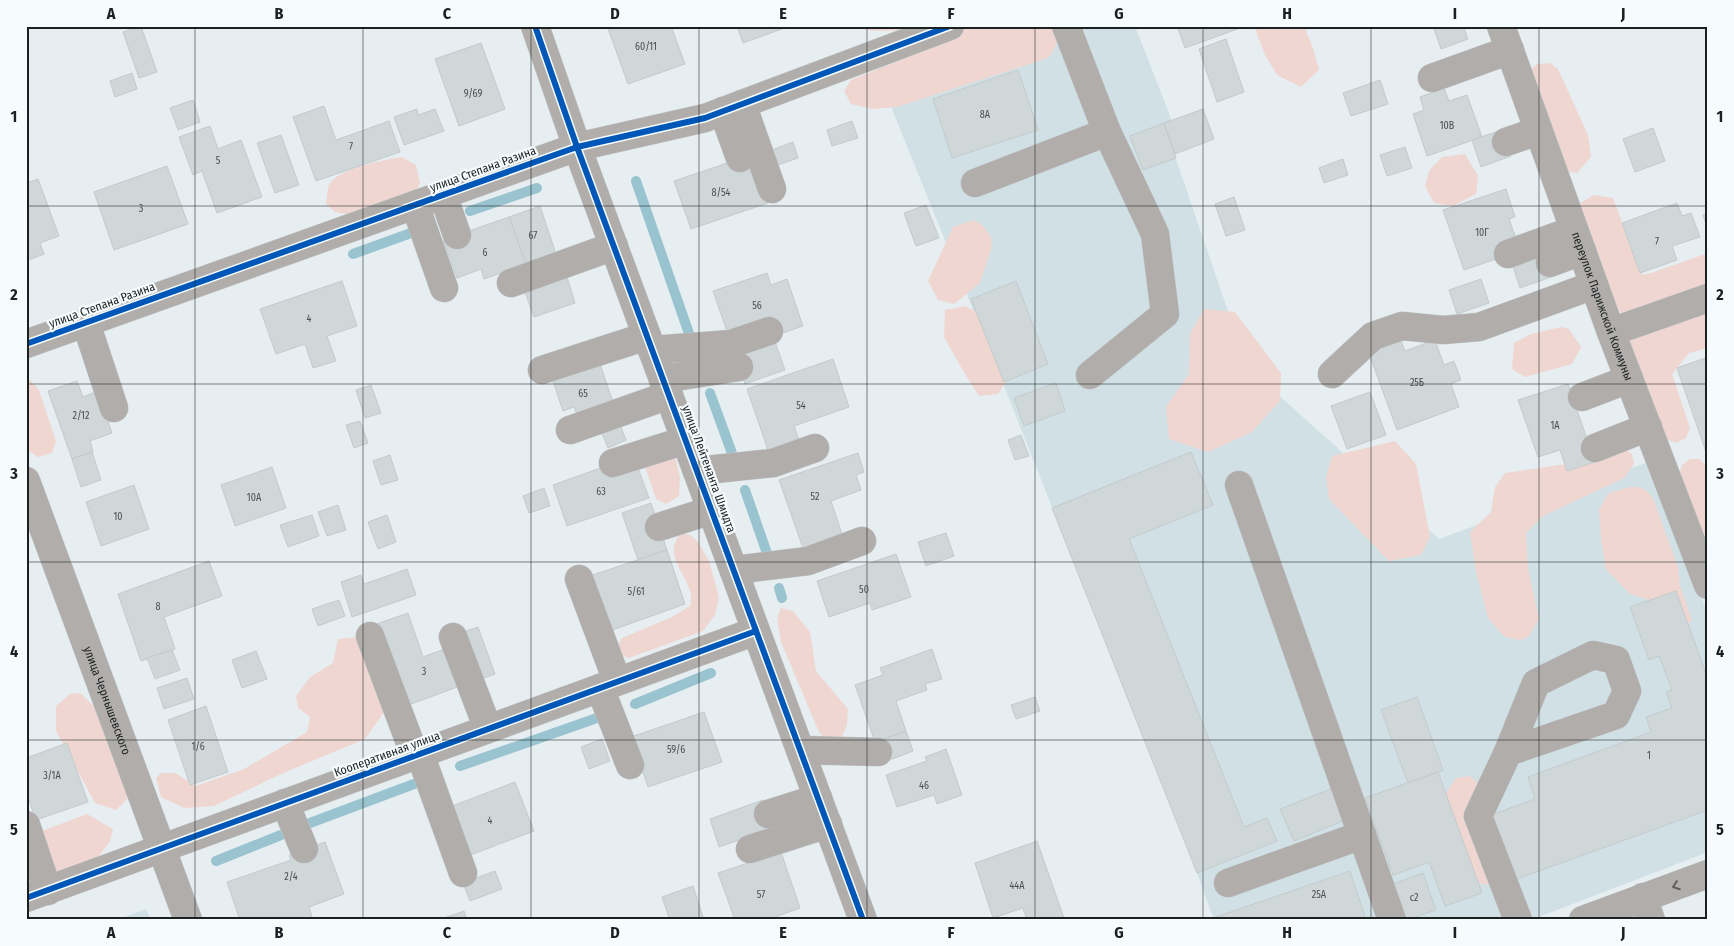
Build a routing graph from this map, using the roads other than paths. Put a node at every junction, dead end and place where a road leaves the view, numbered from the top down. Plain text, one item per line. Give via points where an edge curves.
1 (535, 26) edge
2 (950, 26) edge
3 (1066, 26) edge
4 (1506, 38) edge
5 (1432, 78) dead end
6 (732, 108) junction
7 (1538, 131) junction
8 (1107, 132) junction
9 (1506, 142) dead end
10 (577, 147) junction
11 (740, 158) dead end
12 (975, 183) dead end
13 (772, 189) dead end
14 (443, 195) junction
15 (415, 205) junction
16 (457, 235) dead end
17 (1578, 241) junction
18 (614, 246) junction
19 (1508, 254) dead end
20 (1550, 263) dead end
21 (511, 283) dead end
22 (1594, 285) junction
23 (444, 288) dead end
24 (1708, 298) edge
25 (86, 323) junction
26 (769, 331) dead end
27 (1611, 332) junction
28 (650, 343) junction
29 (26, 344) edge
30 (739, 367) dead end
31 (542, 370) dead end
32 (1332, 374) dead end
33 (1090, 375) dead end
34 (1629, 379) junction
35 (666, 387) junction
36 (1582, 397) dead end
37 (114, 408) dead end
38 (1648, 427) junction
39 (570, 430) dead end
40 (686, 440) junction
41 (815, 448) dead end
42 (1594, 448) dead end
43 (612, 463) dead end
44 (697, 471) junction
45 (26, 481) edge
46 (1239, 485) dead end
47 (712, 510) junction
48 (33, 522) edge
49 (659, 527) dead end
50 (862, 541) dead end
51 (734, 570) junction
52 (580, 579) dead end
53 (1708, 585) edge
54 (756, 630) junction
55 (370, 636) dead end
56 (452, 637) dead end
57 (486, 677) dead end
58 (609, 684) junction
59 (496, 726) junction
60 (800, 750) junction
61 (878, 752) dead end
62 (1508, 752) dead end
63 (423, 753) junction
64 (630, 765) dead end
65 (818, 798) junction
66 (285, 804) junction
67 (456, 804) dead end
68 (768, 814) dead end
69 (828, 824) junction
70 (26, 825) edge
71 (1362, 835) junction
72 (162, 849) junction
73 (304, 849) dead end
74 (750, 850) dead end
75 (463, 873) dead end
76 (1708, 874) edge
77 (1228, 883) dead end
78 (33, 891) edge
79 (1647, 908) edge
80 (856, 918) edge
81 (188, 920) edge
82 (1392, 920) edge
83 (1518, 920) edge
84 (1583, 920) edge

1 - 10 street, улица Лейтенанта Шмидта
2 - 6 street, улица Степана Разина
3 - 8 street
4 - 5 street
4 - 7 street, переулок Парижской Коммуны
6 - 10 street, улица Степана Разина via 705,118
6 - 11 street
6 - 13 street
7 - 9 street
7 - 17 street, переулок Парижской Коммуны
8 - 12 street
8 - 33 street via 1155,234 1165,314
10 - 14 street, улица Степана Разина
10 - 18 street, улица Лейтенанта Шмидта
14 - 15 street, улица Степана Разина
14 - 16 street
15 - 23 street
15 - 25 street, улица Степана Разина
17 - 19 street
17 - 20 street
17 - 22 street, переулок Парижской Коммуны
18 - 21 street
18 - 28 street, улица Лейтенанта Шмидта
22 - 27 street, переулок Парижской Коммуны
22 - 32 street via 1479,327 1443,330 1395,328 1373,336
24 - 27 street
25 - 29 street, улица Степана Разина
25 - 37 street
26 - 28 street via 731,344
27 - 34 street, переулок Парижской Коммуны
28 - 31 street
28 - 35 street, улица Лейтенанта Шмидта
30 - 35 street
34 - 36 street
34 - 38 street, переулок Парижской Коммуны
35 - 39 street
35 - 40 street, улица Лейтенанта Шмидта
38 - 42 street
38 - 53 street, переулок Парижской Коммуны
40 - 43 street
40 - 44 street, улица Лейтенанта Шмидта
41 - 44 street via 773,463
44 - 47 street, улица Лейтенанта Шмидта
45 - 48 street, улица Чернышевского
46 - 71 street
47 - 49 street
47 - 51 street, улица Лейтенанта Шмидта
48 - 72 street, улица Чернышевского
50 - 51 street via 808,561
51 - 54 street, улица Лейтенанта Шмидта
52 - 58 street
54 - 58 street, Кооперативная улица
54 - 60 street, улица Лейтенанта Шмидта
55 - 63 street
56 - 59 street
57 - 59 street
58 - 59 street, Кооперативная улица
58 - 64 street
59 - 63 street, Кооперативная улица
60 - 61 street
60 - 65 street, улица Лейтенанта Шмидта
62 - 83 street via 1478,816
63 - 66 street, Кооперативная улица
63 - 67 street
63 - 75 street
65 - 68 street
65 - 69 street, улица Лейтенанта Шмидта
66 - 72 street, Кооперативная улица
66 - 73 street
69 - 74 street
69 - 80 street, улица Лейтенанта Шмидта
70 - 78 street
71 - 77 street
71 - 82 street
72 - 78 street, Кооперативная улица
72 - 81 street, улица Чернышевского
76 -> 79 street
79 - 84 street

